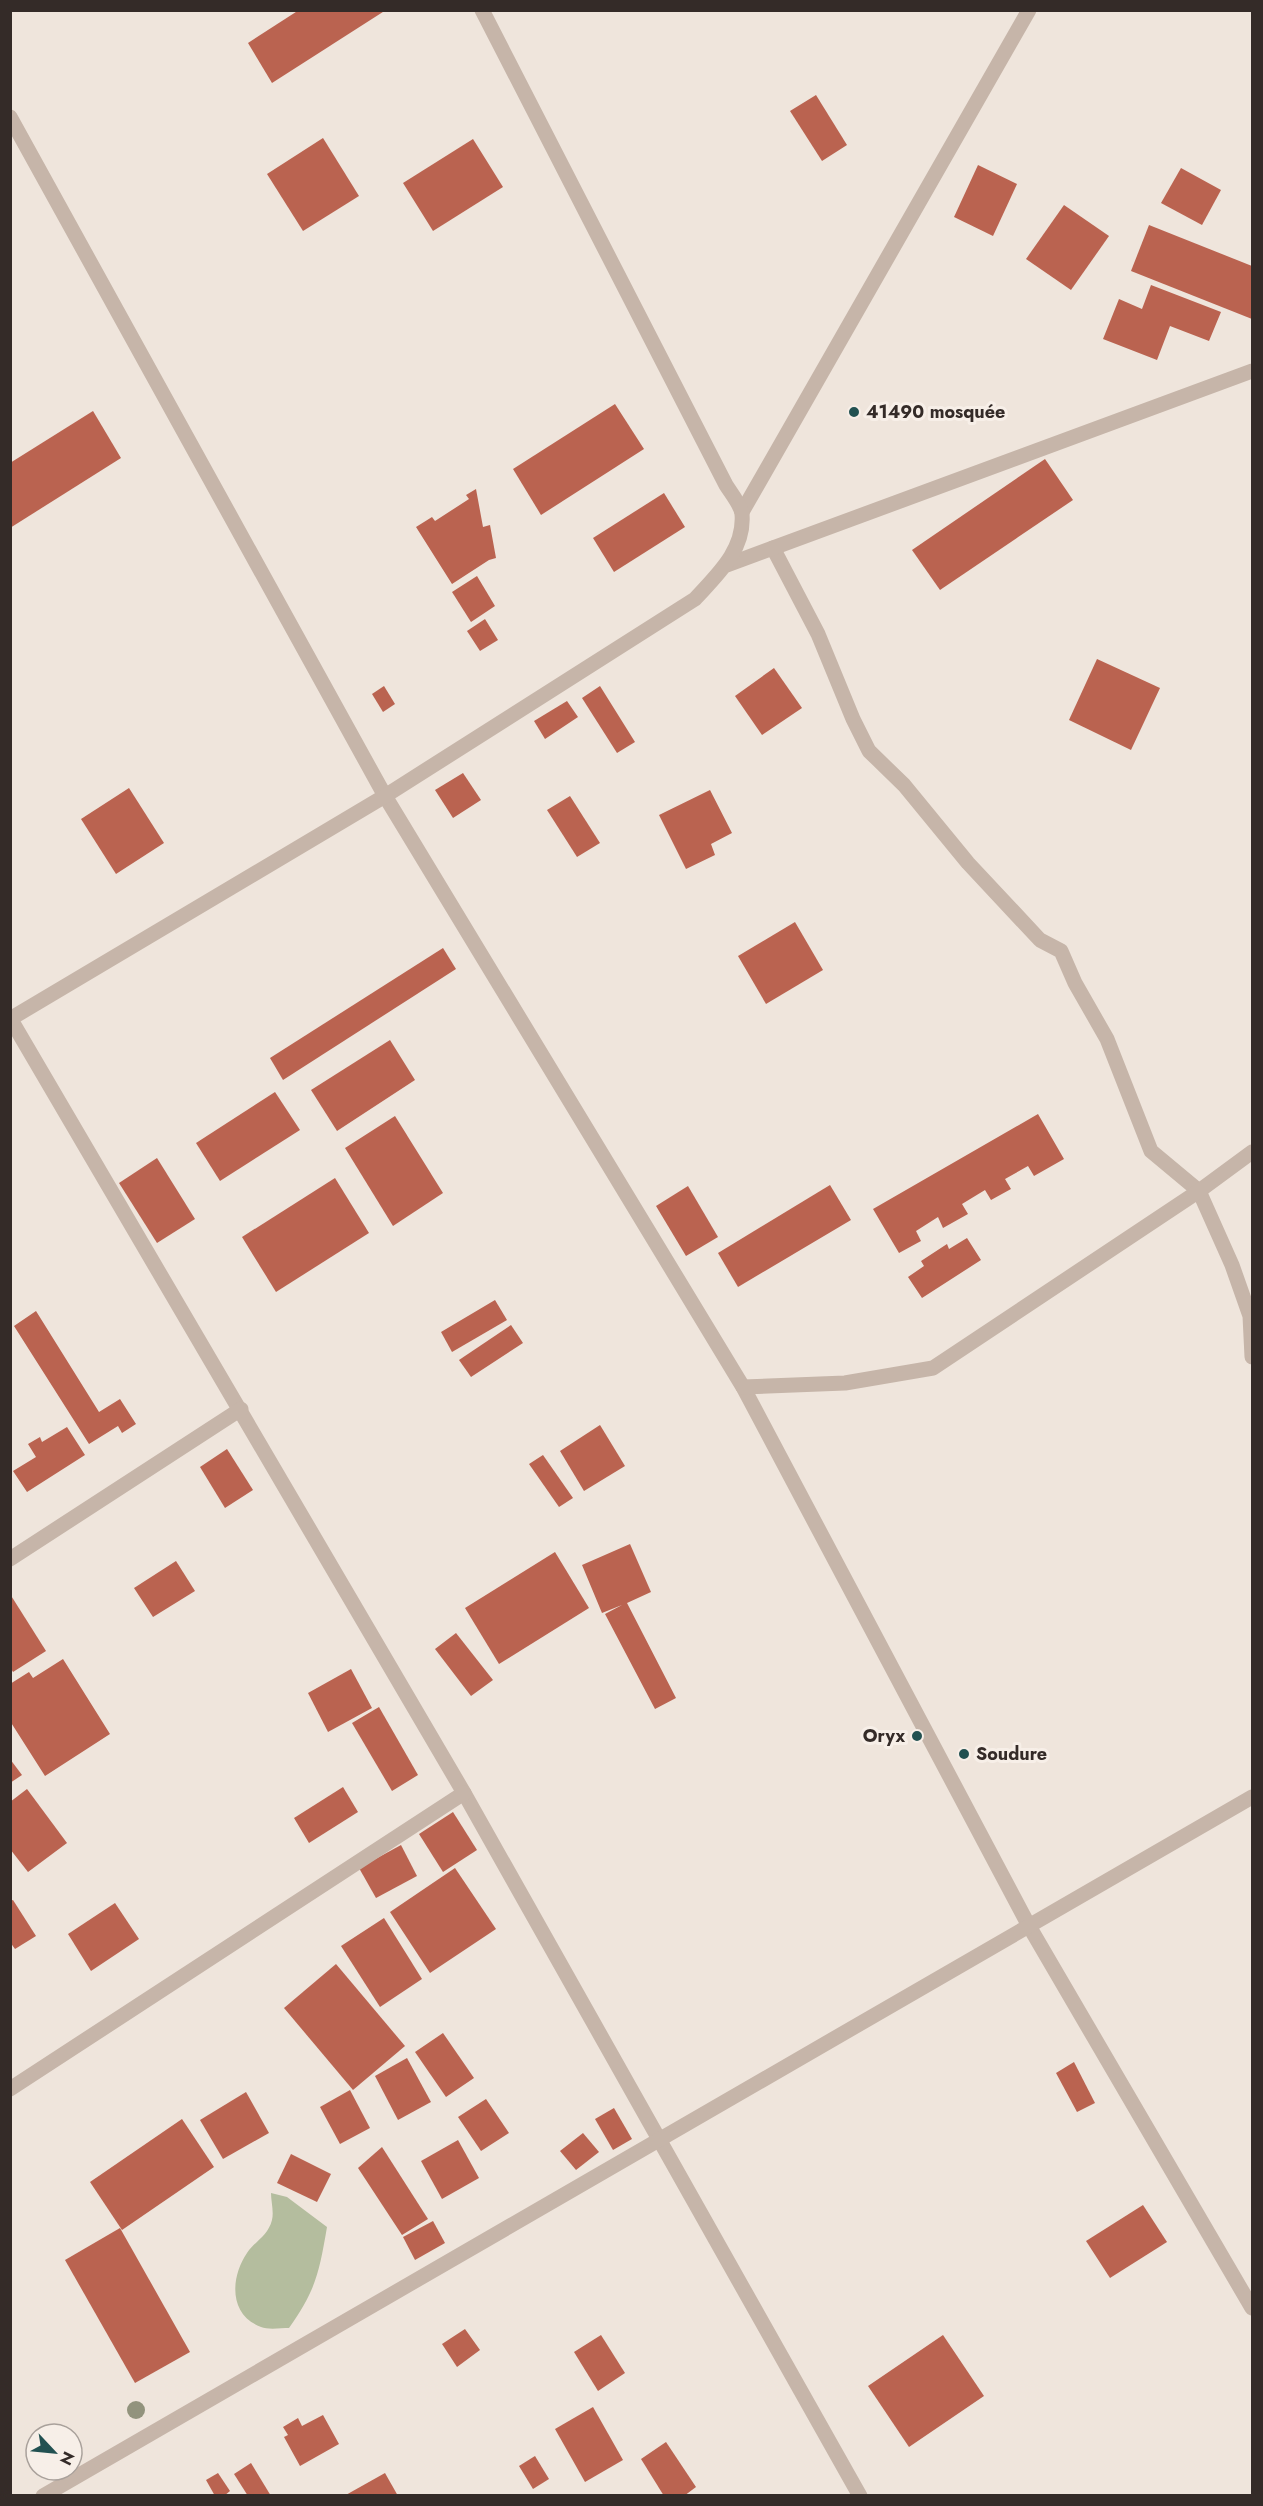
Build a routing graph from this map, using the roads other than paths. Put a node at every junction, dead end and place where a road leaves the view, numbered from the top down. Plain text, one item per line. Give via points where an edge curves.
1 (482, 10) edge
2 (1029, 10) edge
3 (10, 117) edge
4 (1252, 371) edge
5 (742, 512) junction
6 (773, 548) junction
7 (727, 565) junction
8 (386, 796) junction
9 (11, 1018) edge
10 (1252, 1152) edge
11 (1199, 1191) junction
12 (1252, 1357) edge
13 (743, 1387) junction
14 (241, 1409) junction
15 (10, 1559) edge
16 (464, 1793) junction
17 (1252, 1797) edge
18 (1029, 1926) junction
19 (10, 2089) edge
20 (659, 2140) junction
21 (1252, 2308) edge
22 (43, 2496) edge
23 (860, 2496) edge

1 - 5 street
2 - 5 street
3 - 8 street
4 - 6 street
5 - 7 street via 740,538
6 - 7 street
6 - 11 street via 819,634 869,751 904,785 968,863 1040,940 1061,951 1107,1039 1151,1151
7 - 8 street via 695,599
8 - 9 street
8 - 13 street
9 - 14 street
10 - 11 street
11 - 12 street via 1250,1316
11 - 13 street via 933,1368 845,1383
13 - 18 street
14 - 15 street
14 - 16 street
16 - 19 street
16 - 20 street
17 - 18 street
18 - 20 street
18 - 21 street
20 - 22 street
20 - 23 street

